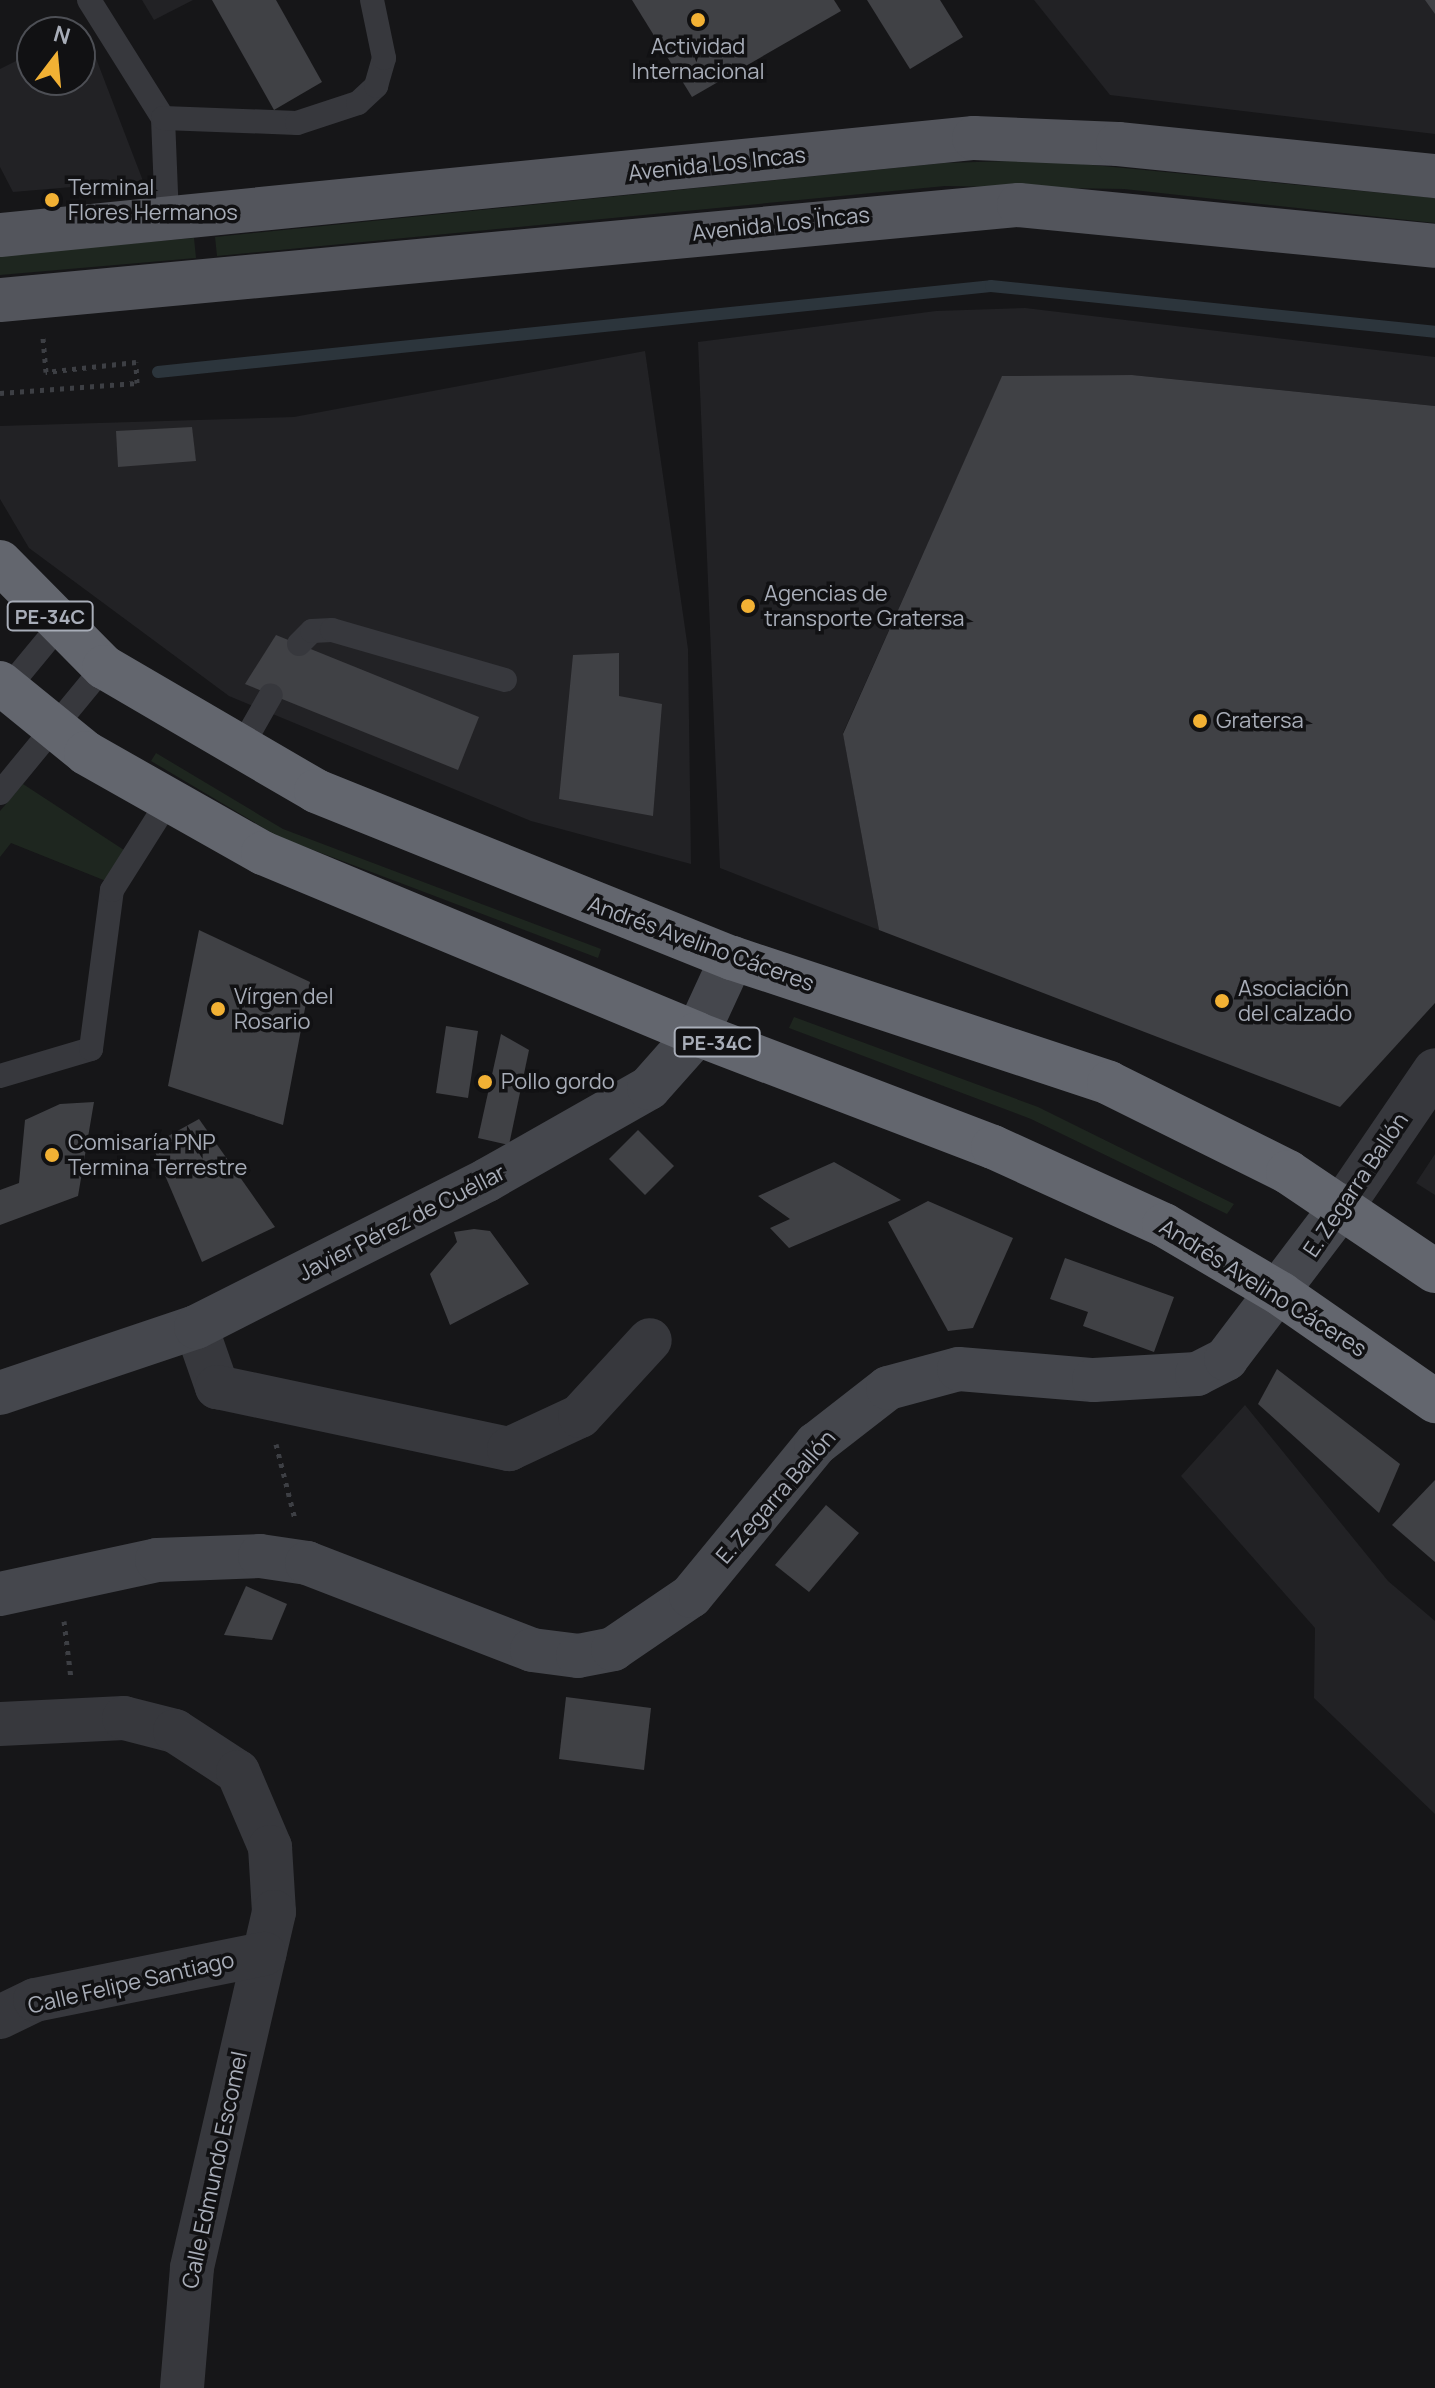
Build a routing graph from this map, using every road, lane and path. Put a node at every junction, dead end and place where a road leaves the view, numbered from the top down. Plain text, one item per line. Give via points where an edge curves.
1 (89, 0) edge
2 (372, 0) edge
3 (163, 118) junction
4 (1435, 176) edge
5 (167, 219) junction
6 (0, 235) edge
7 (1435, 246) edge
8 (0, 300) edge
9 (59, 334) dead end
10 (0, 393) edge
11 (0, 562) edge
12 (59, 626) junction
13 (299, 644) dead end
14 (104, 667) junction
15 (505, 680) dead end
16 (2, 690) edge
17 (271, 695) dead end
18 (52, 730) junction
19 (239, 751) junction
20 (0, 793) edge
21 (167, 803) junction
22 (732, 958) junction
23 (697, 1034) junction
24 (1435, 1070) edge
25 (0, 1076) edge
26 (1343, 1205) junction
27 (1435, 1271) edge
28 (1281, 1294) junction
29 (196, 1327) junction
30 (650, 1340) dead end
31 (0, 1393) edge
32 (264, 1397) junction
33 (1435, 1401) edge
34 (307, 1563) junction
35 (58, 1580) junction
36 (0, 1594) edge
37 (76, 1716) junction
38 (0, 1724) edge
39 (264, 1954) junction
40 (0, 2017) edge
41 (182, 2388) edge

1 - 3 lane
2 - 3 lane via 384,58 376,86 358,103 297,123
3 - 5 lane
4 - 5 main road, Avenida Los Incas via 1118,144 974,138
5 - 6 main road, Avenida Los Incas
7 - 8 main road, Avenida Los Ïncas via 1019,205
9 - 10 path via 43,336 46,372 136,362 137,383
11 - 12 highway, Andrés Avelino Cáceres / PE-34C
12 - 14 highway, Andrés Avelino Cáceres / PE-34C
12 - 16 lane
13 - 15 lane via 312,631 332,630
14 - 18 lane
14 - 19 highway, Andrés Avelino Cáceres / PE-34C
16 - 18 highway, Andrés Avelino Cáceres / PE-34C
17 - 19 lane
18 - 20 lane
18 - 21 highway, Andrés Avelino Cáceres / PE-34C
19 - 22 highway, Andrés Avelino Cáceres / PE-34C via 391,824
21 - 23 highway, Andrés Avelino Cáceres / PE-34C via 263,853
21 - 25 lane via 112,890 91,1049
22 - 23 street, Javier Pérez de Cuéllar
22 - 26 highway, Andrés Avelino Cáceres / PE-34C via 1109,1083
23 - 28 highway, Andrés Avelino Cáceres / PE-34C via 993,1147 1164,1225
23 - 29 street, Javier Pérez de Cuéllar via 649,1088 487,1180
24 - 26 street, E. Zegarra Ballón
26 - 27 highway, Andrés Avelino Cáceres / PE-34C
26 - 28 street, E. Zegarra Ballón
28 - 33 highway, Andrés Avelino Cáceres / PE-34C
28 - 34 street, E. Zegarra Ballón via 1226,1359 1197,1374 1094,1380 959,1369 888,1388 816,1444 691,1596 613,1649 578,1656 532,1650
29 - 31 street, Javier Pérez de Cuéllar
29 - 32 street via 217,1387
30 - 32 street via 580,1416 509,1449
32 - 34 path
34 - 35 street, E. Zegarra Ballón via 208,1555
35 - 36 street, E. Zegarra Ballón
35 - 37 path
37 - 38 street, Calle Edmundo Escomel
37 - 39 street, Calle Edmundo Escomel via 175,1731 238,1772 270,1847 274,1912
39 - 40 street, Calle Felipe Santiago via 35,2000
39 - 41 street, Calle Edmundo Escomel via 192,2268

